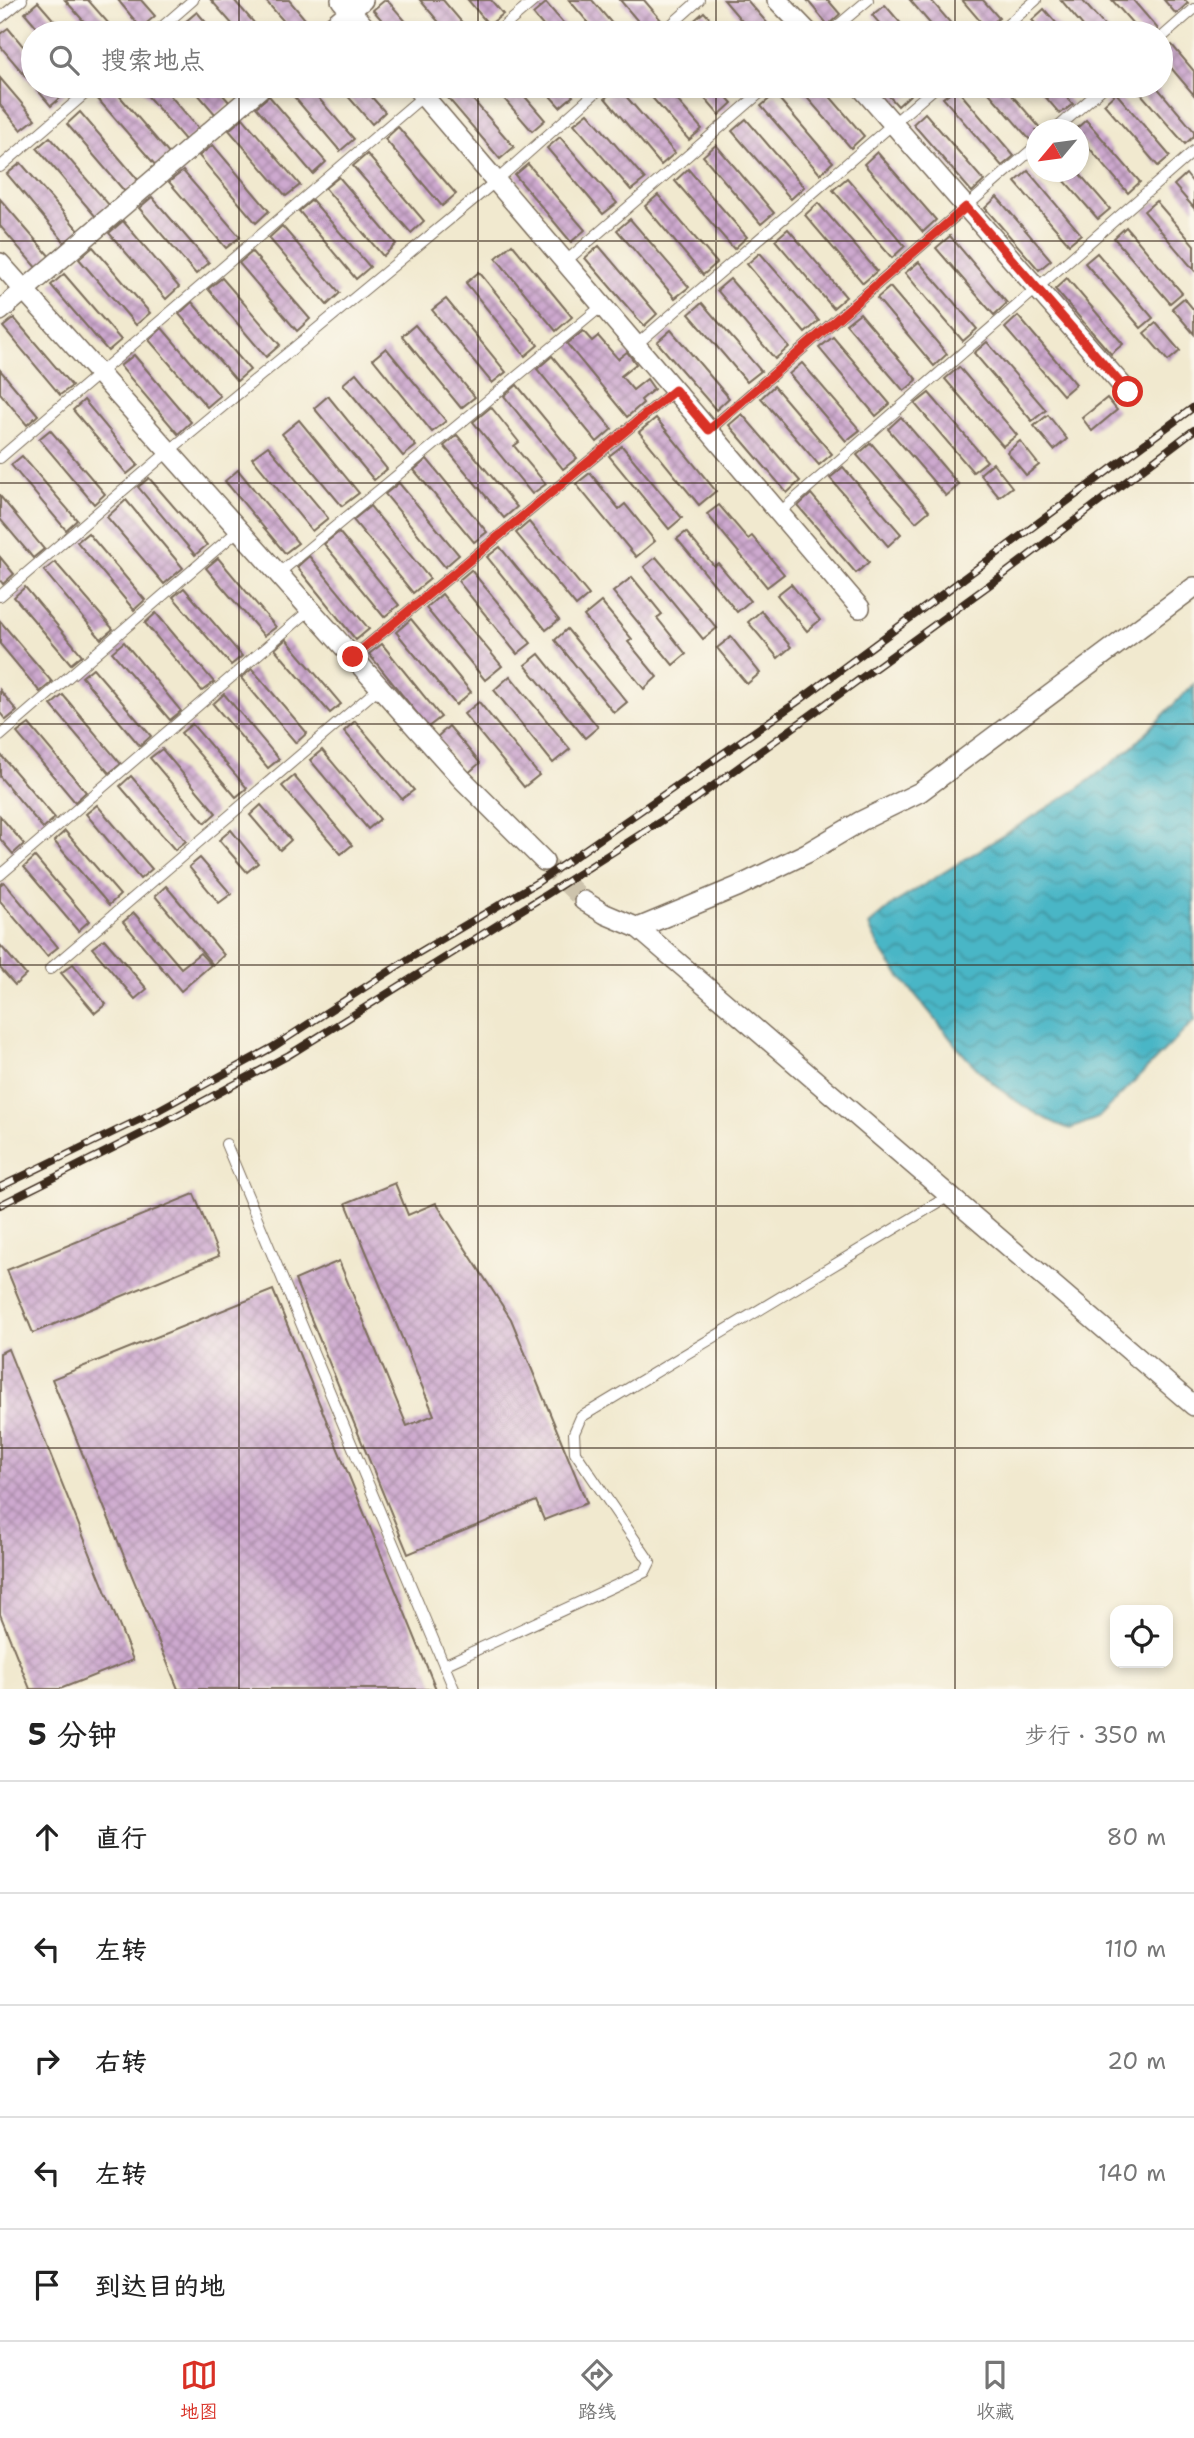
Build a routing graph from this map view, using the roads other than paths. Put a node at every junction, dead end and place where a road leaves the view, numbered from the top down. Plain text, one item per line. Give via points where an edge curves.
1 (22, 0) edge
2 (193, 0) edge
3 (535, 0) edge
4 (699, 0) edge
5 (777, 0) edge
6 (868, 0) edge
7 (1036, 0) edge
8 (352, 4) edge
9 (1194, 9) edge
10 (0, 18) edge
11 (169, 21) edge
12 (336, 21) edge
13 (363, 21) edge
14 (510, 21) edge
15 (675, 21) edge
16 (797, 21) edge
17 (843, 21) edge
18 (1012, 21) edge
19 (1173, 27) edge
20 (80, 98) edge
21 (249, 98) edge
22 (414, 98) edge
23 (431, 98) edge
24 (589, 98) edge
25 (754, 98) edge
26 (870, 98) edge
27 (923, 98) edge
28 (1091, 98) edge
29 (1068, 119) edge
30 (893, 124) junction
31 (1194, 151) edge
32 (1026, 155) edge
33 (0, 167) edge
34 (496, 181) junction
35 (966, 207) junction
36 (565, 262) junction
37 (0, 263) edge
38 (1037, 288) junction
39 (24, 290) junction
40 (602, 306) junction
41 (0, 311) edge
42 (636, 345) junction
43 (99, 373) junction
44 (675, 390) junction
45 (1128, 392) dead end
46 (709, 430) junction
47 (169, 451) junction
48 (0, 458) edge
49 (779, 513) junction
50 (240, 529) junction
51 (279, 573) junction
52 (1194, 587) edge
53 (0, 596) edge
54 (860, 608) dead end
55 (311, 609) junction
56 (353, 657) junction
57 (380, 687) junction
58 (0, 736) edge
59 (544, 861) tunnel mouth
60 (0, 875) edge
61 (584, 901) tunnel mouth
62 (638, 928) junction
63 (50, 968) dead end
64 (226, 1144) dead end
65 (949, 1196) junction
66 (1194, 1406) edge
67 (444, 1665) junction
68 (454, 1689) edge

1 - 10 lane
2 - 11 lane
3 - 14 lane
4 - 15 lane
5 - 16 street
6 - 17 lane
7 - 18 lane
8 - 12 street
8 - 13 street
9 - 19 lane
20 - 33 lane
21 - 39 street
22 - 43 lane
23 - 34 street
24 - 34 lane
25 - 36 lane
26 - 30 street
27 - 30 lane
28 - 29 lane
30 - 35 street
30 - 42 lane
31 - 38 lane
32 - 35 lane
34 - 36 street
34 - 47 lane
35 - 38 street
35 - 46 lane
36 - 40 street
37 - 39 street
38 - 45 street
38 - 49 lane
39 - 41 street
39 - 43 street
40 - 42 street
40 - 51 lane
42 - 44 street
43 - 47 street
43 - 48 lane
44 - 46 street
44 - 56 lane
46 - 49 street
47 - 50 street
47 - 53 lane
49 - 54 street
50 - 51 street
50 - 58 lane
51 - 55 street
52 - 62 street via 920,792 807,853
55 - 56 street
55 - 60 lane
56 - 57 street
57 - 59 street
57 - 63 lane
61 - 62 street
62 - 65 street
64 - 67 lane
65 - 66 street
65 - 67 lane via 581,1417 574,1433 575,1452 650,1562 645,1572
67 - 68 lane

